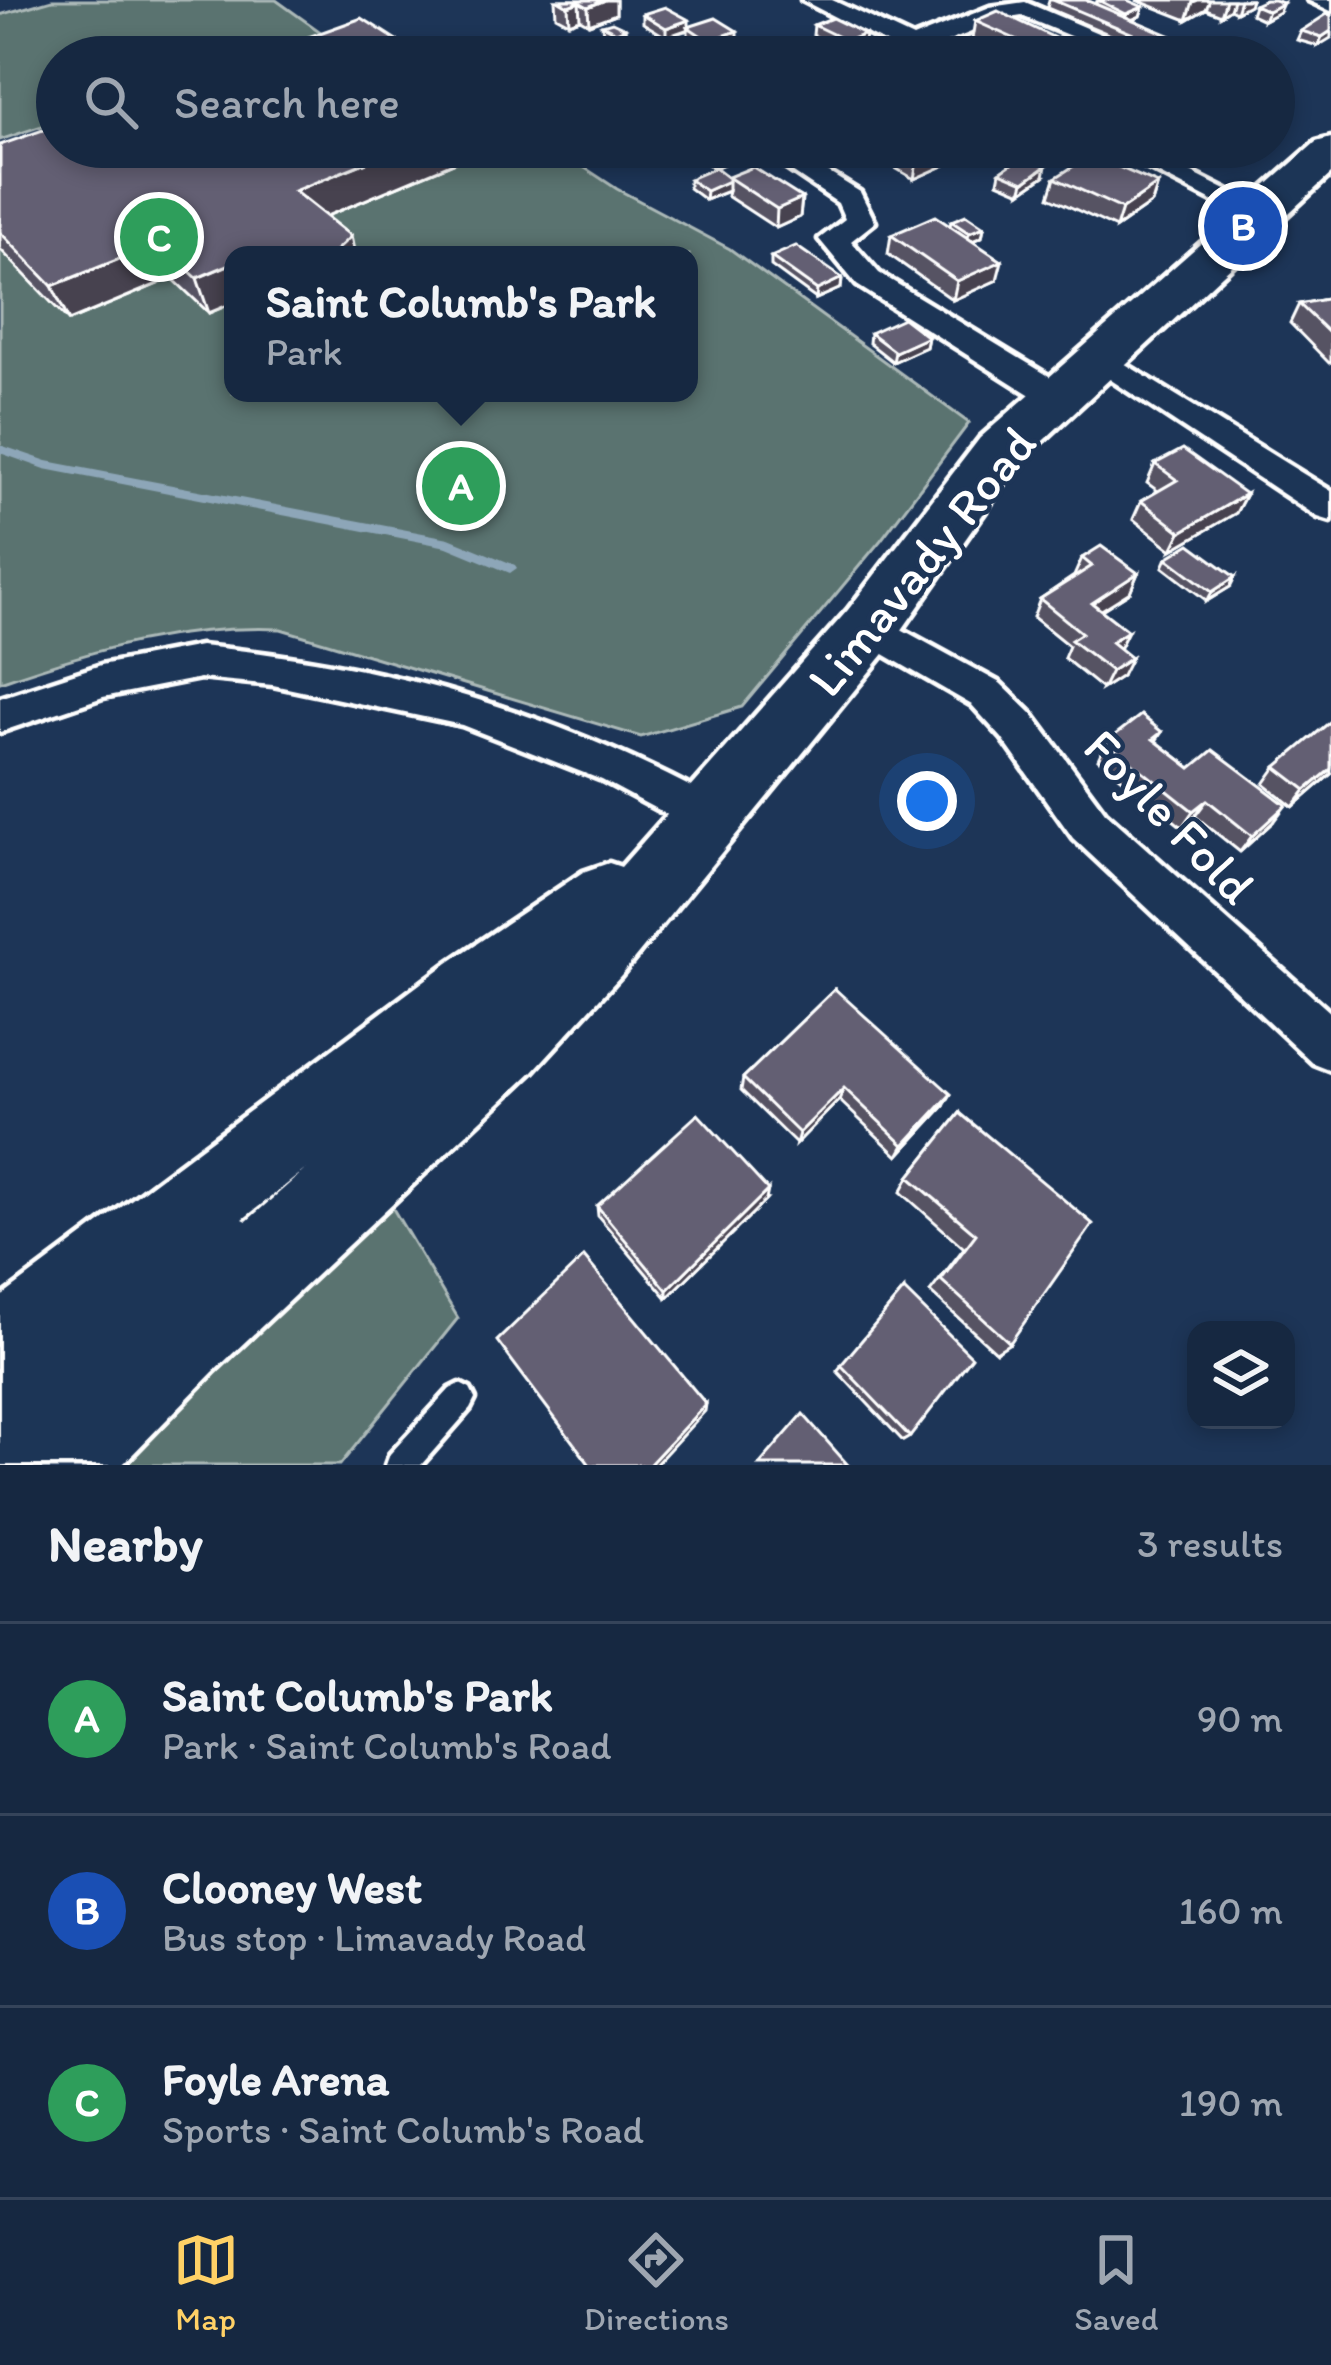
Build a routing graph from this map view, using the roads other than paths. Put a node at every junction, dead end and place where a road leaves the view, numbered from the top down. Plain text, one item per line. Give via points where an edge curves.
1 (814, 0) edge
2 (1320, 0) edge
3 (1331, 4) edge
4 (889, 36) edge
5 (952, 36) edge
6 (1091, 36) edge
7 (1331, 152) edge
8 (802, 168) edge
9 (1164, 168) edge
10 (1259, 214) junction
11 (1100, 358) junction
12 (1060, 398) junction
13 (1331, 508) edge
14 (870, 627) junction
15 (0, 715) edge
16 (696, 829) junction
17 (505, 1044) junction
18 (1331, 1046) edge
19 (0, 1354) edge
20 (460, 1399) dead end
21 (0, 1431) edge
22 (56, 1465) edge
23 (401, 1465) edge

1 - 4 street
2 - 3 street
5 - 6 street via 998,12 1025,9
7 - 10 highway, Limavady Road
8 - 12 street via 850,198 860,221 834,239 868,279
9 - 10 street
10 - 11 highway, Limavady Road
11 - 12 highway, Limavady Road
11 - 13 street
12 - 14 highway, Limavady Road via 999,451
14 - 16 highway, Limavady Road
14 - 18 street, Foyle Fold via 986,694 1089,825
15 - 16 street via 101,681 200,662 272,669 467,710 616,767
16 - 17 highway, Limavady Road
16 - 19 highway, Limavady Road via 475,988
17 - 21 highway via 386,1109
17 - 22 highway, Limavady Road
20 - 23 lane

